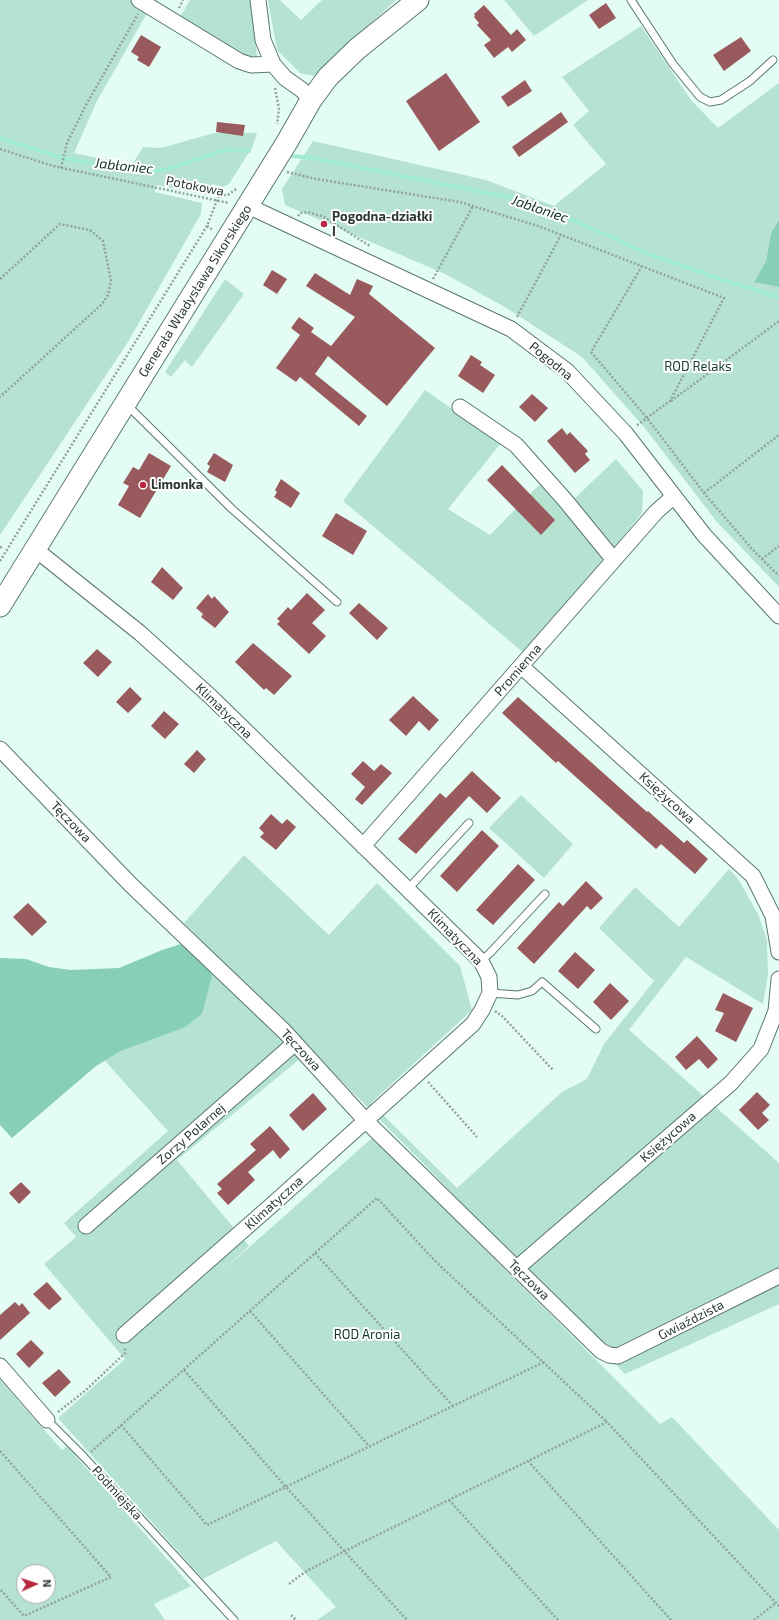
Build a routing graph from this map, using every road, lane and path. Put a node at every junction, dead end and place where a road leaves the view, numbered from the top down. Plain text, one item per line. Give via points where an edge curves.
1 (258, 0) edge
2 (418, 0) edge
3 (631, 0) edge
4 (142, 2) edge
5 (773, 60) dead end
6 (273, 64) junction
7 (283, 76) junction
8 (311, 100) junction
9 (275, 128) dead end
10 (0, 149) edge
11 (61, 168) junction
12 (272, 168) junction
13 (238, 187) dead end
14 (217, 201) junction
15 (248, 206) junction
16 (473, 206) junction
17 (561, 235) junction
18 (642, 266) junction
19 (0, 279) edge
20 (427, 290) junction
21 (779, 321) edge
22 (511, 329) junction
23 (0, 397) edge
24 (670, 401) junction
25 (126, 403) junction
26 (460, 407) dead end
27 (647, 418) junction
28 (626, 434) junction
29 (779, 435) edge
30 (704, 494) junction
31 (674, 496) junction
32 (779, 546) edge
33 (0, 547) edge
34 (4, 548) dead end
35 (35, 549) junction
36 (762, 559) junction
37 (614, 560) junction
38 (0, 561) edge
39 (779, 576) edge
40 (337, 602) dead end
41 (0, 606) edge
42 (779, 616) edge
43 (521, 666) junction
44 (0, 749) edge
45 (469, 823) dead end
46 (363, 846) junction
47 (408, 889) junction
48 (545, 894) dead end
49 (779, 952) edge
50 (481, 961) junction
51 (779, 980) edge
52 (487, 999) junction
53 (596, 1029) dead end
54 (295, 1043) junction
55 (553, 1070) dead end
56 (419, 1073) junction
57 (366, 1121) junction
58 (477, 1137) dead end
59 (86, 1226) dead end
60 (315, 1253) junction
61 (516, 1268) junction
62 (779, 1276) edge
63 (250, 1311) junction
64 (124, 1335) joint
65 (602, 1351) joint
66 (544, 1362) junction
67 (0, 1366) edge
68 (184, 1370) junction
69 (453, 1406) junction
70 (47, 1420) junction
71 (608, 1422) junction
72 (121, 1426) junction
73 (369, 1446) junction
74 (0, 1451) edge
75 (84, 1457) junction
76 (528, 1461) junction
77 (286, 1487) junction
78 (449, 1500) junction
79 (345, 1551) junction
80 (289, 1584) dead end
81 (0, 1589) edge
82 (776, 1603) junction
83 (779, 1606) edge
84 (292, 1615) dead end
85 (24, 1616) junction
86 (20, 1620) edge
87 (234, 1620) edge
88 (296, 1620) edge
89 (408, 1620) edge
90 (558, 1620) edge
91 (671, 1620) edge
92 (754, 1620) edge

1 - 6 street via 263,40
2 - 8 street, Generała Władysława Sikorskiego via 357,49 328,77
3 - 5 lane via 674,64 700,97 710,102 721,100 750,81
4 - 6 street via 239,61 251,66
4 - 11 path via 67,143
6 - 7 street
7 - 8 street
7 - 9 path via 276,85 279,109
8 - 12 street, Generała Władysława Sikorskiego
10 - 11 path, Potokowa
11 - 14 path, Potokowa
12 - 15 street, Generała Władysława Sikorskiego
12 - 16 path via 316,179
13 - 14 path via 228,196 219,195
14 - 15 path, Potokowa
14 - 38 path via 207,226
15 - 20 street, Pogodna
15 - 25 street, Generała Władysława Sikorskiego
16 - 17 path
16 - 20 path
17 - 18 path
17 - 22 path
18 - 24 path via 724,298
18 - 27 path via 591,352
19 - 23 path via 60,224 90,230 102,241 110,281 108,295 102,304
20 - 22 street, Pogodna
21 - 24 path
22 - 28 street, Pogodna via 567,372
24 - 27 path
25 - 35 street, Generała Władysława Sikorskiego
25 - 40 lane via 232,510
26 - 37 street via 516,445
27 - 28 path
27 - 30 path
28 - 31 street, Pogodna
29 - 30 path
30 - 36 path
31 - 37 street, Promienna via 656,512
31 - 42 street, Pogodna via 704,535
32 - 36 path
33 - 34 path
35 - 41 street, Generała Władysława Sikorskiego
35 - 46 street, Klimatyczna via 97,596 146,638 211,697
36 - 39 path
37 - 43 street, Promienna
43 - 46 street, Promienna
43 - 49 street, Księżycowa via 753,876 773,916
44 - 54 street, Tęczowa via 131,885
45 - 47 lane
46 - 47 street, Klimatyczna
47 - 50 street, Klimatyczna
48 - 50 lane
50 - 52 street, Klimatyczna via 488,977
51 - 61 street, Księżycowa via 776,1010 761,1049 731,1083
52 - 53 lane via 532,991 542,982
52 - 55 path
52 - 56 street, Klimatyczna via 473,1024
54 - 57 street, Tęczowa
54 - 59 street, Zorzy Polarnej
56 - 57 street, Klimatyczna
56 - 58 path
57 - 61 street, Tęczowa
57 - 64 street, Klimatyczna
60 - 63 path
60 - 66 path via 377,1198 435,1260
60 - 69 path
61 - 65 street, Tęczowa
62 - 65 street, Gwiaździsta via 618,1356 609,1356
63 - 68 path
63 - 73 path
64 - 70 path via 125,1353 85,1391
66 - 69 path
66 - 71 path
67 - 70 street, Podmiejska
68 - 72 path
68 - 77 path
69 - 73 path
70 - 75 lane, Podmiejska
71 - 76 path
71 - 82 path
72 - 75 path
72 - 77 path via 207,1526
73 - 77 path
74 - 85 path via 111,1577
75 - 87 lane, Podmiejska
76 - 78 path
76 - 91 path
77 - 79 path
78 - 79 path
78 - 90 path
79 - 80 path via 305,1572
79 - 89 path
81 - 85 path
82 - 83 path
82 - 92 path
84 - 88 path
85 - 86 path

